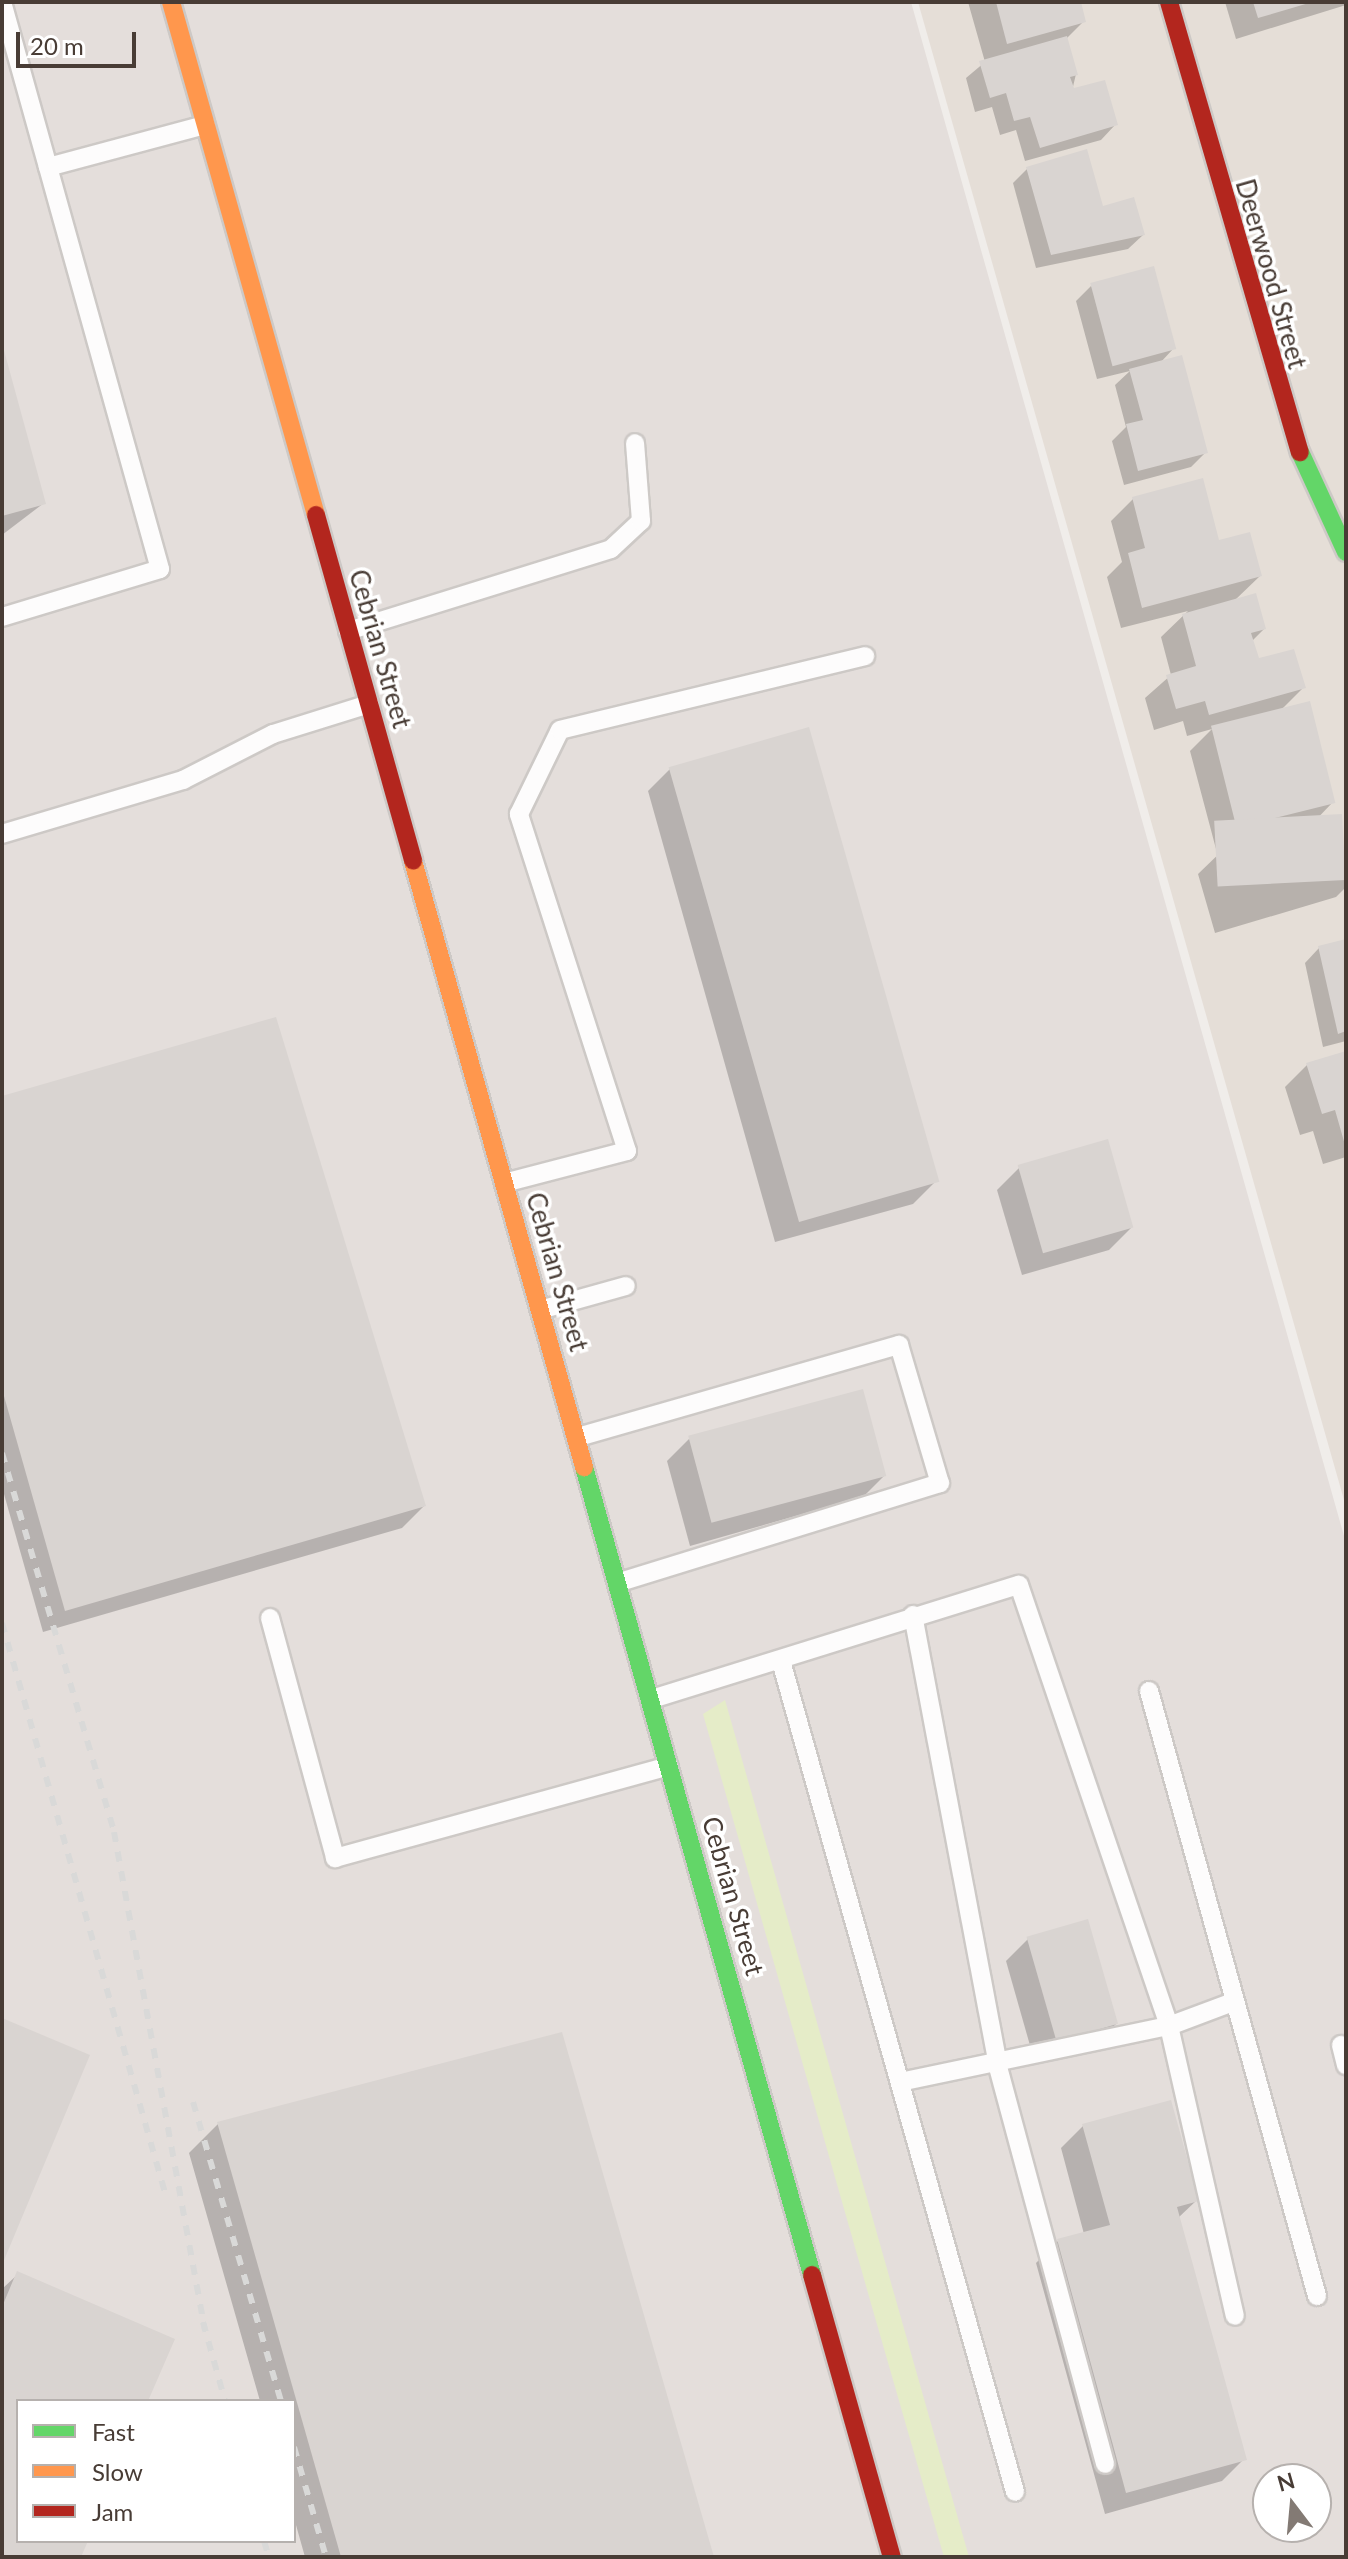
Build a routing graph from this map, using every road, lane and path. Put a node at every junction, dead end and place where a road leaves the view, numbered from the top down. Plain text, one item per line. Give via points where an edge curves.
1 (2, 2) edge
2 (171, 2) edge
3 (1169, 2) edge
4 (205, 125) junction
5 (48, 167) junction
6 (635, 443) dead end
7 (1346, 552) edge
8 (2, 617) edge
9 (348, 631) junction
10 (865, 656) dead end
11 (369, 704) junction
12 (2, 834) edge
13 (504, 1183) junction
14 (626, 1286) dead end
15 (540, 1310) junction
16 (578, 1437) junction
17 (621, 1582) junction
18 (913, 1615) junction
19 (270, 1618) dead end
20 (781, 1661) junction
21 (1149, 1691) dead end
22 (652, 1699) junction
23 (669, 1766) junction
24 (1233, 2002) junction
25 (1169, 2026) junction
26 (1341, 2045) dead end
27 (1346, 2065) edge
28 (998, 2067) junction
29 (900, 2082) junction
30 (1317, 2296) dead end
31 (1235, 2316) dead end
32 (1105, 2464) dead end
33 (1015, 2492) dead end
34 (892, 2557) edge

1 - 5 lane
2 - 4 street, Cebrian Street
3 - 7 street, Deerwood Street via 1287,425
4 - 5 lane
4 - 9 street, Cebrian Street
5 - 8 lane via 160,569
6 - 9 lane via 641,521 611,549
9 - 11 street, Cebrian Street
10 - 13 lane via 560,730 519,814 627,1151
11 - 12 lane via 273,734 183,780
11 - 13 street, Cebrian Street
13 - 15 street, Cebrian Street
14 - 15 lane
15 - 16 street, Cebrian Street
16 - 17 street, Cebrian Street
16 - 17 lane via 899,1345 940,1483
17 - 22 street, Cebrian Street
18 - 20 lane
18 - 25 lane via 1019,1585
18 - 28 lane
19 - 23 lane via 335,1858
20 - 22 lane
20 - 29 lane
21 - 24 lane
22 - 23 street, Cebrian Street
23 - 34 street, Cebrian Street
24 - 25 lane
24 - 30 lane
25 - 28 lane
25 - 31 lane
26 - 27 lane
28 - 29 lane
28 - 32 lane
29 - 33 lane

